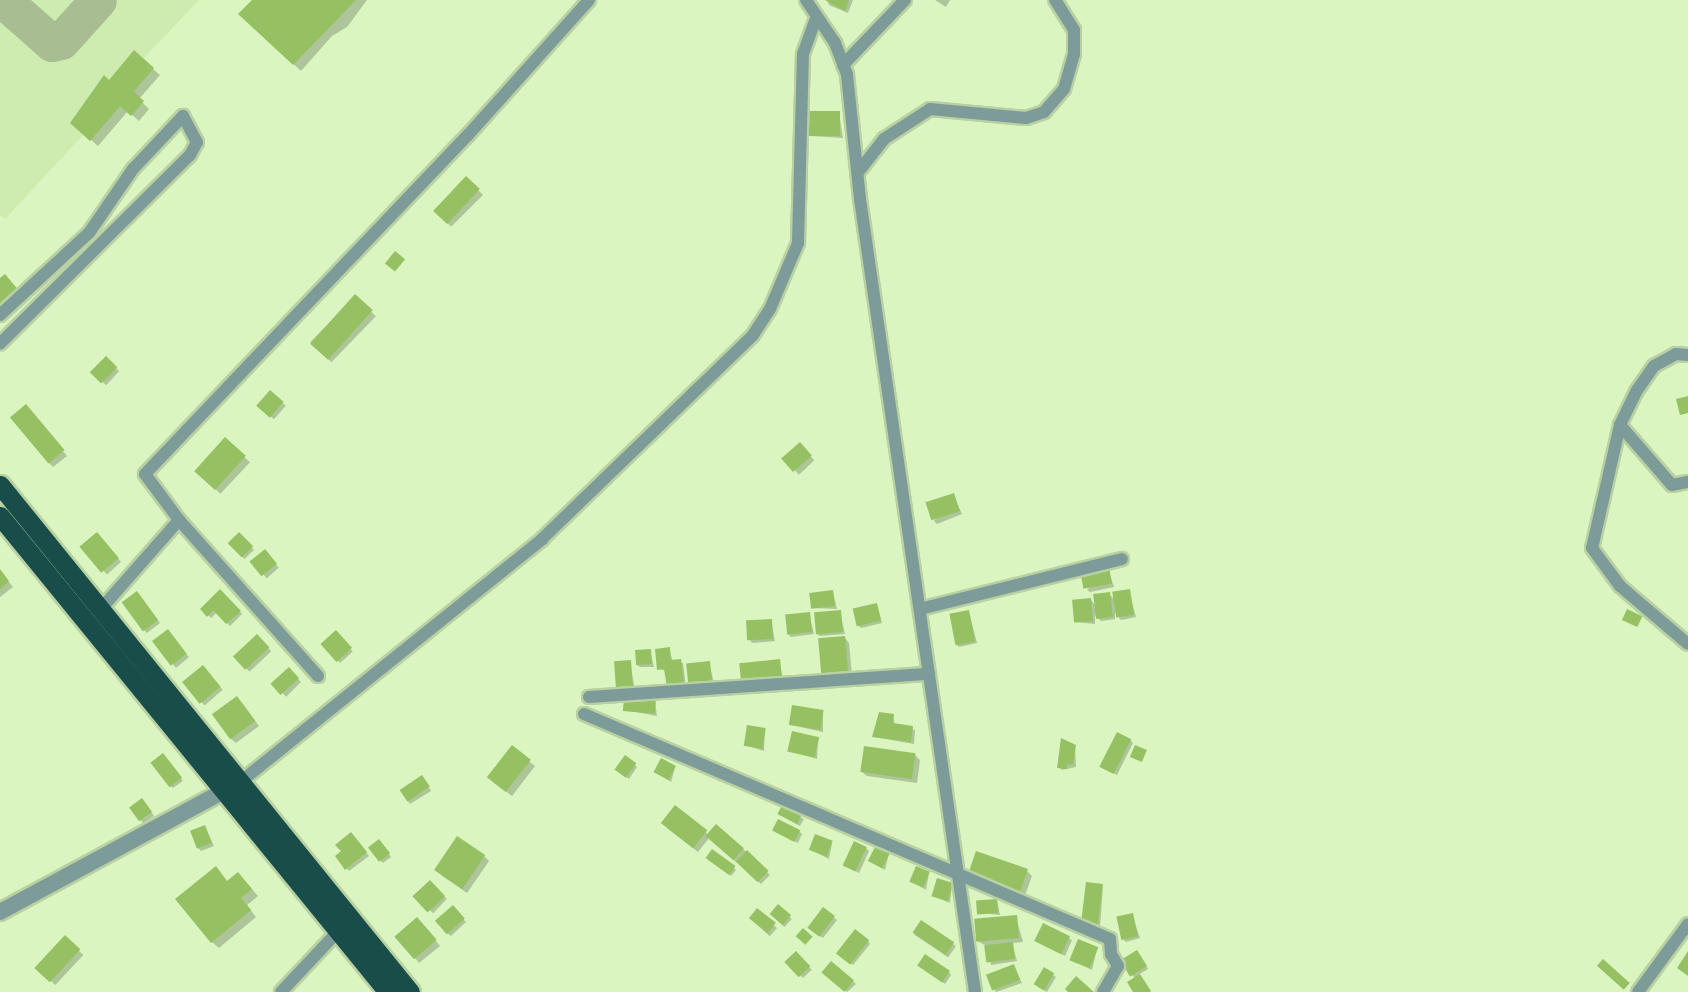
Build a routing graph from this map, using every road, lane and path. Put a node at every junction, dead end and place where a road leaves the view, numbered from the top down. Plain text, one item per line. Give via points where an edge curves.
1 (589, 0) edge
2 (806, 0) edge
3 (905, 0) edge
4 (1055, 0) edge
5 (816, 18) junction
6 (844, 65) junction
7 (859, 172) junction
8 (0, 314) edge
9 (0, 344) edge
10 (1688, 355) edge
11 (1620, 425) junction
12 (1688, 482) edge
13 (0, 485) edge
14 (0, 516) edge
15 (179, 520) junction
16 (1122, 559) dead end
17 (100, 610) junction
18 (920, 610) junction
19 (1688, 644) edge
20 (929, 674) junction
21 (317, 676) dead end
22 (155, 694) junction
23 (589, 697) dead end
24 (584, 714) dead end
25 (231, 788) junction
26 (958, 877) junction
27 (0, 912) edge
28 (1688, 924) edge
29 (345, 925) junction
30 (281, 992) edge
31 (388, 992) edge
32 (410, 992) edge
33 (975, 992) edge
34 (1103, 992) edge
35 (1638, 992) edge

1 - 15 street via 468,135 147,471 146,478
2 - 5 street
3 - 6 street
4 - 7 street via 1074,30 1074,54 1064,89 1044,112 1026,118 930,110 884,139
5 - 6 street via 835,43
5 - 25 street via 803,54 798,243 770,309 753,335 542,539
6 - 7 street
7 - 18 street
8 - 9 street via 89,233 133,169 183,116 197,142 190,155
10 - 11 street via 1676,354 1654,366
11 - 12 street via 1672,485
11 - 19 street via 1592,548 1620,586
13 - 17 highway
14 - 22 highway
15 - 17 street
15 - 21 street
16 - 18 street
17 - 22 highway
18 - 20 street
20 - 23 street
20 - 26 street
22 - 25 highway
24 - 26 street
25 - 27 street
25 - 29 highway
26 - 33 street
26 - 34 street via 1110,939 1118,966
28 - 35 street
29 - 30 street
29 - 31 highway
29 - 32 highway

